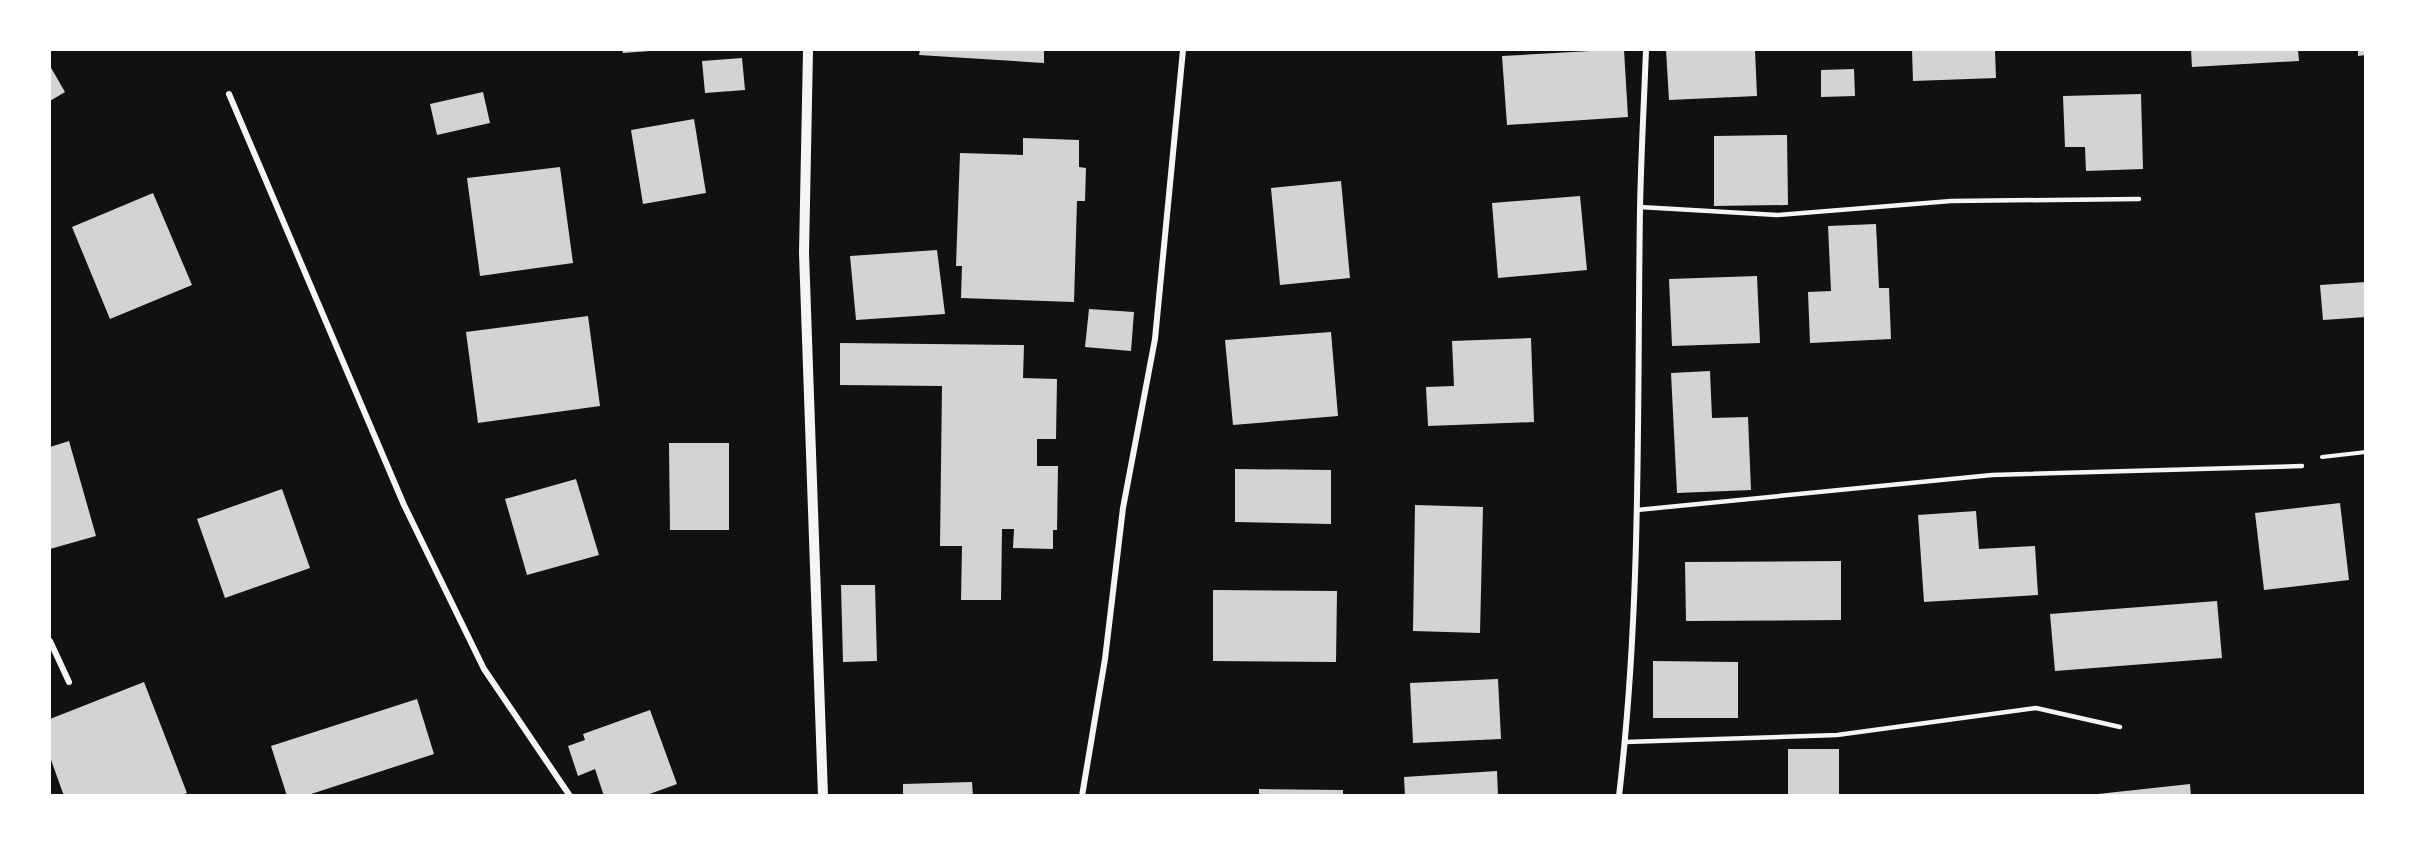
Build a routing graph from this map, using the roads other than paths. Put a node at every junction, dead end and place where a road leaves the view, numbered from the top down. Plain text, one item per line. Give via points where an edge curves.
1 (808, 50) edge
2 (1183, 50) edge
3 (1646, 50) edge
4 (229, 94) dead end
5 (2139, 199) dead end
6 (1640, 207) junction
7 (2302, 466) road end
8 (1638, 510) junction
9 (50, 641) edge
10 (69, 682) dead end
11 (2120, 727) dead end
12 (1625, 742) junction
13 (570, 795) edge
14 (823, 795) edge
15 (1082, 795) edge
16 (1619, 795) edge

1 - 14 street via 804,253
2 - 15 street via 1155,339 1123,508 1105,659
3 - 6 street
4 - 13 street via 404,505 484,669
5 - 6 lane via 1952,201 1776,214
6 - 8 street
7 - 8 lane via 1992,476
8 - 12 street
9 - 10 street
11 - 12 lane via 2036,708 1837,735
12 - 16 street

